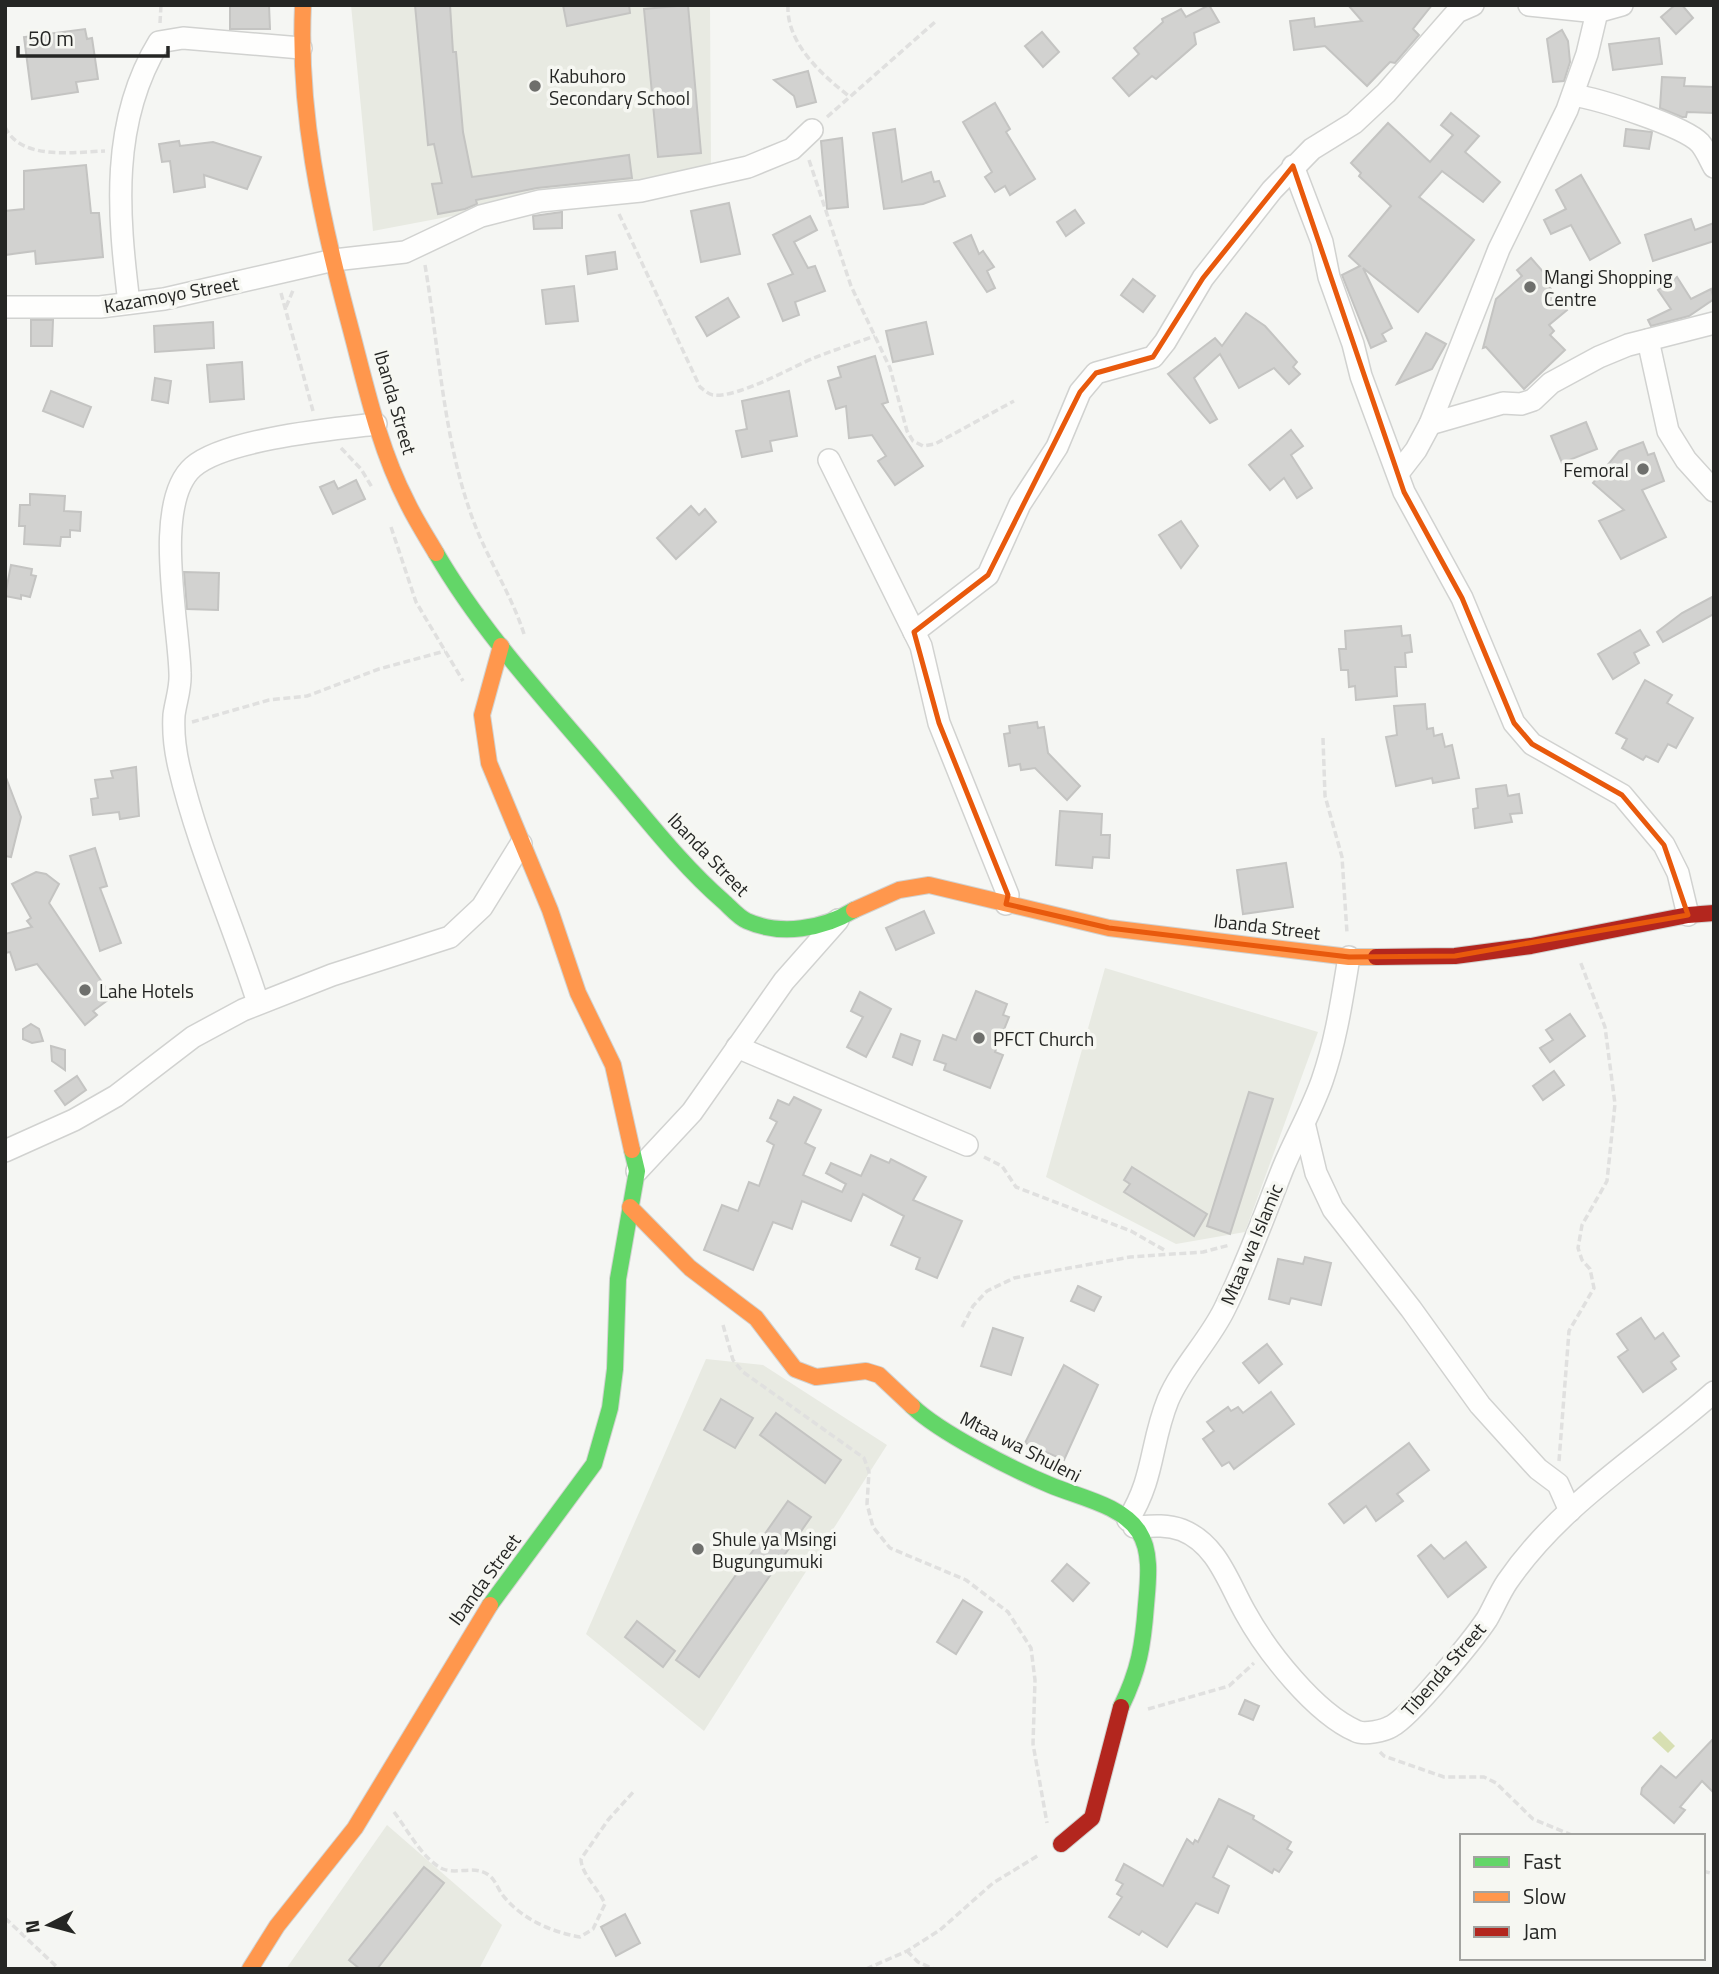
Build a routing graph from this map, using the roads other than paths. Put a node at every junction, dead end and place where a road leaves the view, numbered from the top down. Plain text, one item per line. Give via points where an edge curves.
1 (303, 5) edge
2 (1473, 5) edge
3 (1529, 5) edge
4 (1622, 5) edge
5 (1597, 12) junction
6 (301, 48) junction
7 (1573, 94) junction
8 (807, 135) road end
9 (1293, 166) junction
10 (1714, 167) edge
11 (334, 260) junction
12 (129, 303) junction
13 (5, 307) edge
14 (1714, 323) edge
15 (1648, 340) junction
16 (376, 424) junction
17 (1430, 424) junction
18 (829, 460) dead end
19 (1399, 472) junction
20 (1714, 491) edge
21 (914, 632) junction
22 (501, 646) junction
23 (521, 844) junction
24 (1006, 904) junction
25 (1714, 914) edge
26 (1688, 915) junction
27 (838, 920) junction
28 (1349, 957) junction
29 (258, 1003) junction
30 (737, 1047) junction
31 (1304, 1127) junction
32 (967, 1146) road end
33 (5, 1151) edge
34 (637, 1171) junction
35 (629, 1207) junction
36 (1714, 1392) edge
37 (1570, 1511) junction
38 (1131, 1524) junction
39 (1061, 1843) road end
40 (250, 1969) edge

1 - 6 street, Ibanda Street
2 - 9 street via 1457,12 1354,123
3 - 5 street
4 - 5 street
5 - 7 street
6 - 11 street, Ibanda Street via 311,158
6 - 12 street via 183,38 159,42 144,66 121,151 121,244
7 - 10 street via 1608,101 1689,134 1701,144
7 - 17 street via 1499,249
8 - 11 street, Kazamoyo Street via 792,149 748,167 641,191 540,201 481,216 405,252
9 - 19 street via 1319,233 1374,415
9 - 21 street via 1230,242 1153,357 1096,373 1080,392 1057,447 1020,504 988,575
11 - 12 street, Kazamoyo Street
11 - 16 street, Ibanda Street
12 - 13 street, Kazamoyo Street
14 - 15 street
15 - 17 street via 1578,368 1533,400 1494,405
15 - 20 street via 1668,431
16 - 22 street, Ibanda Street via 406,501 446,570
16 - 29 street via 318,430 208,458 193,467 180,487 172,522 170,573 180,675 174,728 180,768
17 - 19 street
18 - 21 street
19 - 26 street via 1408,499 1462,598 1514,723 1532,744 1622,795 1664,845 1678,873
21 - 24 street via 939,723 1008,895
22 - 23 street via 481,705 480,723 489,763
22 - 27 street, Ibanda Street via 670,848 745,920 774,929
23 - 29 street via 482,907 450,937
23 - 34 street via 550,910 578,993 612,1065
24 - 27 street, Ibanda Street via 929,885 870,901
24 - 28 street, Ibanda Street via 1109,929
25 - 26 street, Ibanda Street
26 - 28 street, Ibanda Street via 1455,956
27 - 30 street via 785,981
28 - 31 street, Mtaa wa Islamic via 1334,1043
29 - 33 street via 208,1027 116,1096
30 - 32 street
30 - 34 street via 692,1112
31 - 37 street via 1333,1209 1412,1308 1480,1405 1538,1469 1558,1484
31 - 38 street, Mtaa wa Islamic via 1220,1318 1168,1400 1150,1476
34 - 35 street, Ibanda Street
35 - 38 street, Mtaa wa Shuleni via 690,1268 756,1318 795,1369 816,1377 866,1371 879,1375 941,1429
35 - 40 street, Ibanda Street via 618,1279 610,1408 594,1464 476,1624 355,1828 277,1926
36 - 37 street, Tibenda Street
37 - 38 street, Tibenda Street via 1506,1583 1486,1620 1412,1711 1391,1727 1360,1733 1338,1723 1296,1681 1262,1640 1222,1564 1199,1540 1182,1530
38 - 39 street via 1146,1548 1143,1651 1116,1718 1092,1818

